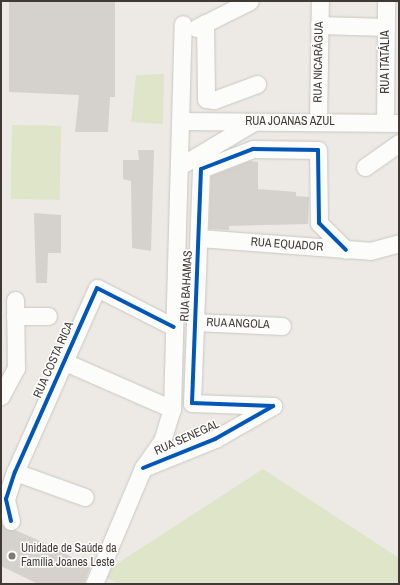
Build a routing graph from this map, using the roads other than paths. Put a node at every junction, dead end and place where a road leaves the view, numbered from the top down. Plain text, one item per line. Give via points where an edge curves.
1 (250, 1) edge
2 (320, 1) edge
3 (389, 13) edge
4 (206, 23) junction
5 (319, 25) junction
6 (257, 84) dead end
7 (181, 121) junction
8 (318, 122) junction
9 (253, 123) junction
10 (392, 123) edge
11 (399, 143) edge
12 (180, 166) junction
13 (365, 167) dead end
14 (199, 238) junction
15 (399, 243) edge
16 (346, 250) junction
17 (48, 316) dead end
18 (195, 322) junction
19 (282, 326) dead end
20 (174, 327) junction
21 (65, 362) junction
22 (1, 396) edge
23 (192, 403) joint
24 (172, 409) junction
25 (143, 468) junction
26 (15, 472) junction
27 (85, 497) dead end
28 (11, 521) dead end
29 (94, 584) edge

1 - 4 street
2 - 5 street, RUA NICARÁGUA
3 - 5 street
3 - 10 street, RUA ITATÁLIA
4 - 6 street via 206,100 214,100
4 - 7 street, RUA BAHAMAS via 182,30
5 - 8 street, RUA NICARÁGUA
7 - 9 street, RUA JOANAS AZUL
7 - 12 street, RUA BAHAMAS
8 - 9 street, RUA JOANAS AZUL
8 - 10 street, RUA JOANAS AZUL
9 - 12 street
11 - 13 street
12 - 20 street, RUA BAHAMAS
14 - 16 street, RUA EQUADOR
14 - 16 street, RUA BAHAMAS via 201,169 253,149 318,150 318,224
14 - 18 street, RUA BAHAMAS
15 - 16 street, RUA EQUADOR via 370,251
17 - 22 street via 15,308 16,368
18 - 19 street, RUA ANGOLA
18 - 23 street, RUA BAHAMAS
20 - 21 street, RUA COSTA RICA via 97,288
20 - 24 street, RUA BAHAMAS
21 - 24 street
21 - 26 street, RUA COSTA RICA
23 - 25 street, RUA SENEGAL via 273,406 215,439
24 - 25 street, RUA BAHAMAS via 162,441
25 - 29 street, RUA BAHAMAS
26 - 27 street
26 - 28 street, RUA COSTA RICA via 6,500

